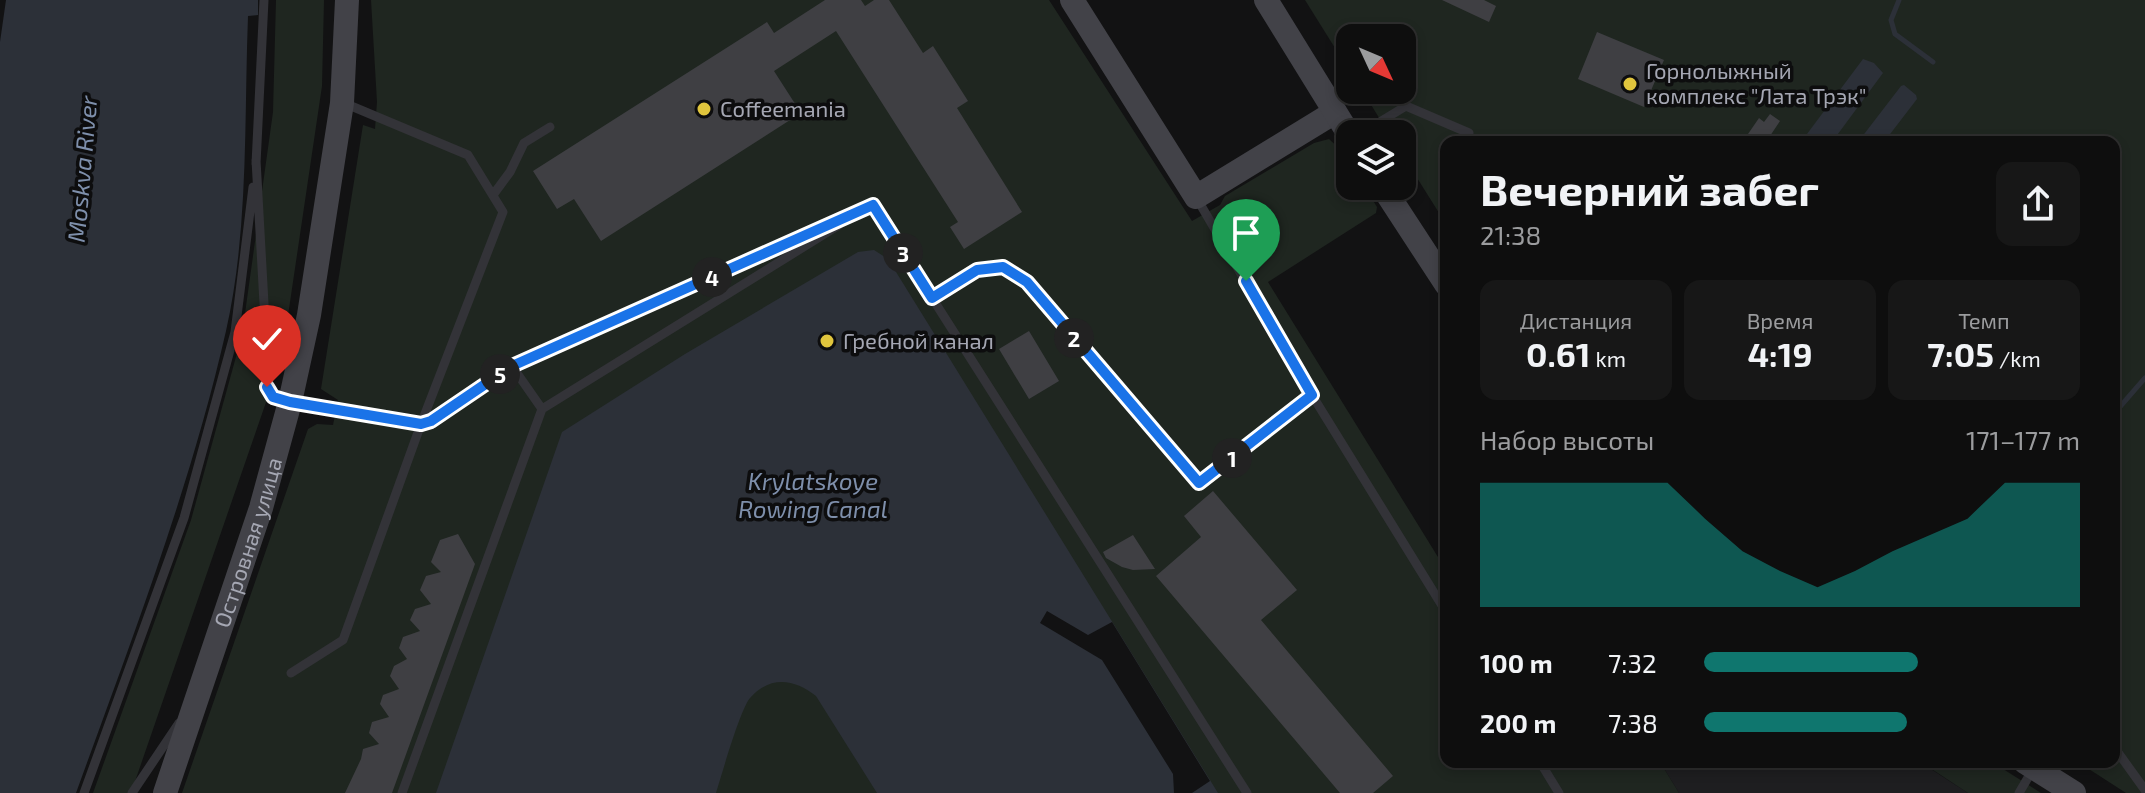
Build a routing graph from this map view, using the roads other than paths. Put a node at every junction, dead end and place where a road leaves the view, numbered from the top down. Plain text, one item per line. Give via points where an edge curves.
1 (264, 0) edge
2 (347, 0) edge
3 (1072, 0) edge
4 (1266, 0) edge
5 (342, 103) junction
6 (1335, 112) junction
7 (1340, 120) edge
8 (1383, 120) edge
9 (550, 127) dead end
10 (1469, 133) dead end
11 (256, 160) junction
12 (493, 195) junction
13 (1196, 197) junction
14 (1391, 200) edge
15 (873, 205) junction
16 (1440, 275) edge
17 (932, 298) junction
18 (512, 366) junction
19 (1312, 395) junction
20 (290, 402) junction
21 (542, 409) junction
22 (421, 424) junction
23 (1440, 602) edge
24 (291, 673) dead end
25 (201, 692) junction
26 (2120, 755) edge
27 (1544, 768) edge
28 (2029, 768) edge
29 (2035, 768) edge
30 (2145, 790) edge
31 (84, 793) edge
32 (132, 793) edge
33 (165, 793) edge
34 (402, 793) edge
35 (1247, 793) edge
36 (1559, 793) edge
37 (2019, 793) edge
38 (2074, 793) edge

1 - 11 lane
2 - 5 street, Островная улица
3 - 13 street
4 - 6 street
5 - 12 lane via 468,155
5 - 20 street, Островная улица
6 - 7 street
6 - 13 street
8 - 10 lane via 1406,106
9 - 12 lane via 524,143
11 - 20 lane via 267,387 273,397
11 - 31 lane via 235,332 184,518
12 - 22 lane via 503,212
13 - 19 lane
14 - 16 street
15 - 17 lane
15 - 18 lane
15 - 21 lane
17 - 19 lane via 977,270 1003,267 1027,282 1199,483
17 - 35 lane
18 - 21 lane
18 - 22 lane
19 - 23 lane
20 - 22 lane
20 - 25 street, Островная улица
21 - 34 lane
22 - 24 lane via 343,640
25 - 32 lane
25 - 33 street, Островная улица
26 - 30 lane
27 - 36 lane
28 - 37 lane
29 - 38 street

